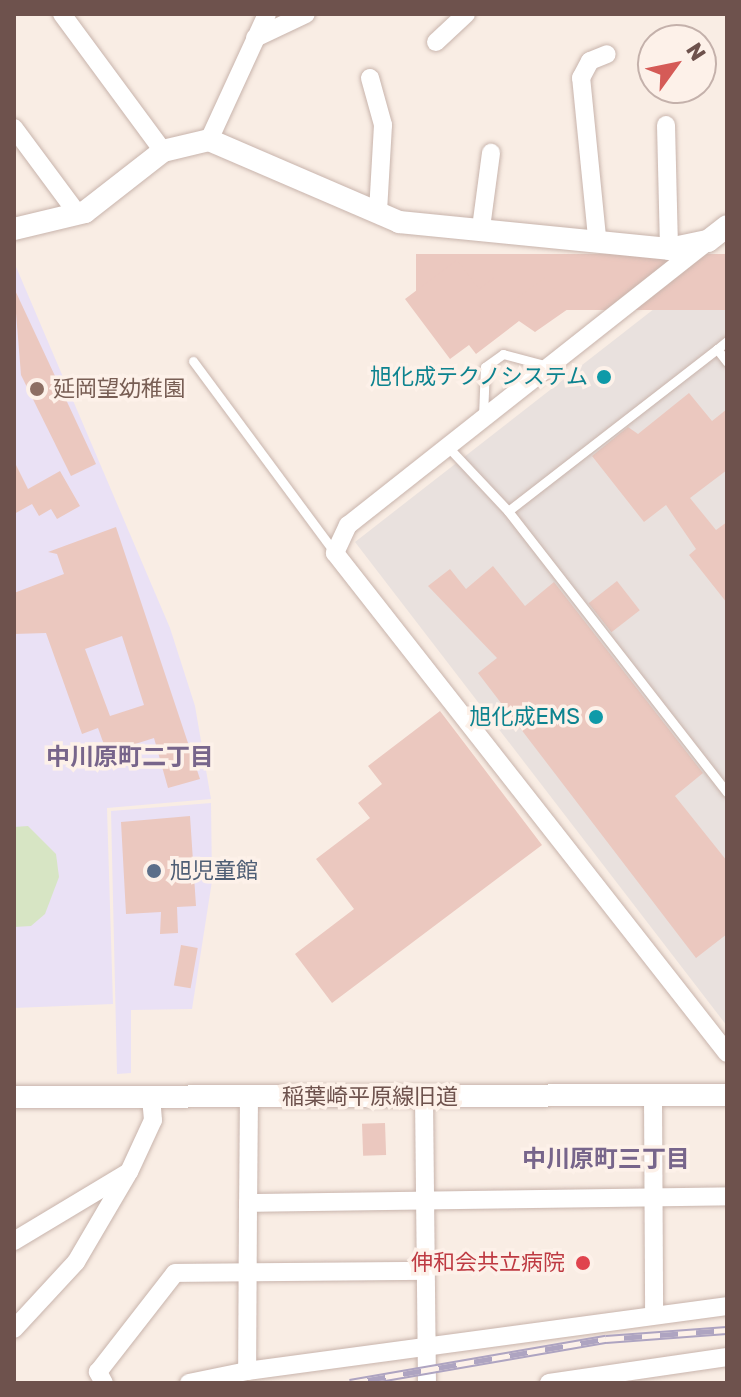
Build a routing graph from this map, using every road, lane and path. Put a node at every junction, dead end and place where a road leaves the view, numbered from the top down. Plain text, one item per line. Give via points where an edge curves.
1 (62, 14) edge
2 (267, 14) edge
3 (306, 14) edge
4 (466, 14) edge
5 (255, 38) junction
6 (436, 42) dead end
7 (607, 54) dead end
8 (370, 78) dead end
9 (666, 125) dead end
10 (14, 128) edge
11 (209, 140) junction
12 (163, 151) junction
13 (491, 153) dead end
14 (77, 213) junction
15 (378, 213) junction
16 (727, 226) edge
17 (481, 228) junction
18 (14, 229) edge
19 (597, 237) junction
20 (708, 241) junction
21 (669, 249) junction
22 (727, 341) edge
23 (717, 349) junction
24 (193, 361) dead end
25 (727, 362) edge
26 (550, 366) junction
27 (483, 419) junction
28 (448, 447) junction
29 (508, 511) junction
30 (335, 553) junction
31 (727, 792) edge
32 (727, 1053) edge
33 (151, 1095) junction
34 (653, 1095) junction
35 (727, 1095) edge
36 (249, 1096) junction
37 (14, 1097) edge
38 (424, 1097) junction
39 (129, 1172) junction
40 (727, 1196) edge
41 (654, 1197) junction
42 (423, 1201) junction
43 (248, 1203) junction
44 (14, 1241) edge
45 (424, 1271) junction
46 (246, 1273) junction
47 (727, 1306) edge
48 (654, 1312) junction
49 (14, 1329) edge
50 (425, 1341) junction
51 (727, 1357) edge
52 (247, 1371) junction
53 (104, 1383) edge
54 (189, 1383) edge
55 (427, 1383) edge
56 (549, 1383) edge

1 - 12 street
2 - 5 street
3 - 5 street
4 - 6 street
5 - 11 street
7 - 19 street via 590,61 581,78
8 - 15 street via 383,125
9 - 21 street
10 - 14 street
11 - 12 street
11 - 15 street
12 - 14 street via 122,189
13 - 17 street
14 - 18 street
15 - 17 street via 399,222
16 - 20 street
17 - 19 street
19 - 21 street
20 - 21 street
20 - 26 street
22 - 23 lane
23 - 25 lane
23 - 29 lane
24 - 30 lane
26 - 27 street
26 - 27 lane via 503,354 485,367
27 - 28 street
28 - 29 lane
28 - 30 street via 348,525
29 - 31 lane
30 - 32 street
33 - 36 street, 稲葉崎平原線旧道
33 - 37 street, 稲葉崎平原線旧道
33 - 39 street via 153,1120
34 - 35 street, 稲葉崎平原線旧道
34 - 38 street, 稲葉崎平原線旧道
34 - 41 street
36 - 38 street, 稲葉崎平原線旧道
36 - 43 street
38 - 42 street
39 - 44 street
39 - 49 street via 76,1262
40 - 41 street
41 - 42 street
41 - 48 street
42 - 43 street
42 - 45 street
43 - 46 street
45 - 46 street
45 - 50 street
46 - 52 street
46 - 53 street via 175,1273 98,1372
47 - 48 street
48 - 50 street
50 - 52 street
50 - 55 street
51 - 56 street
52 - 54 street

